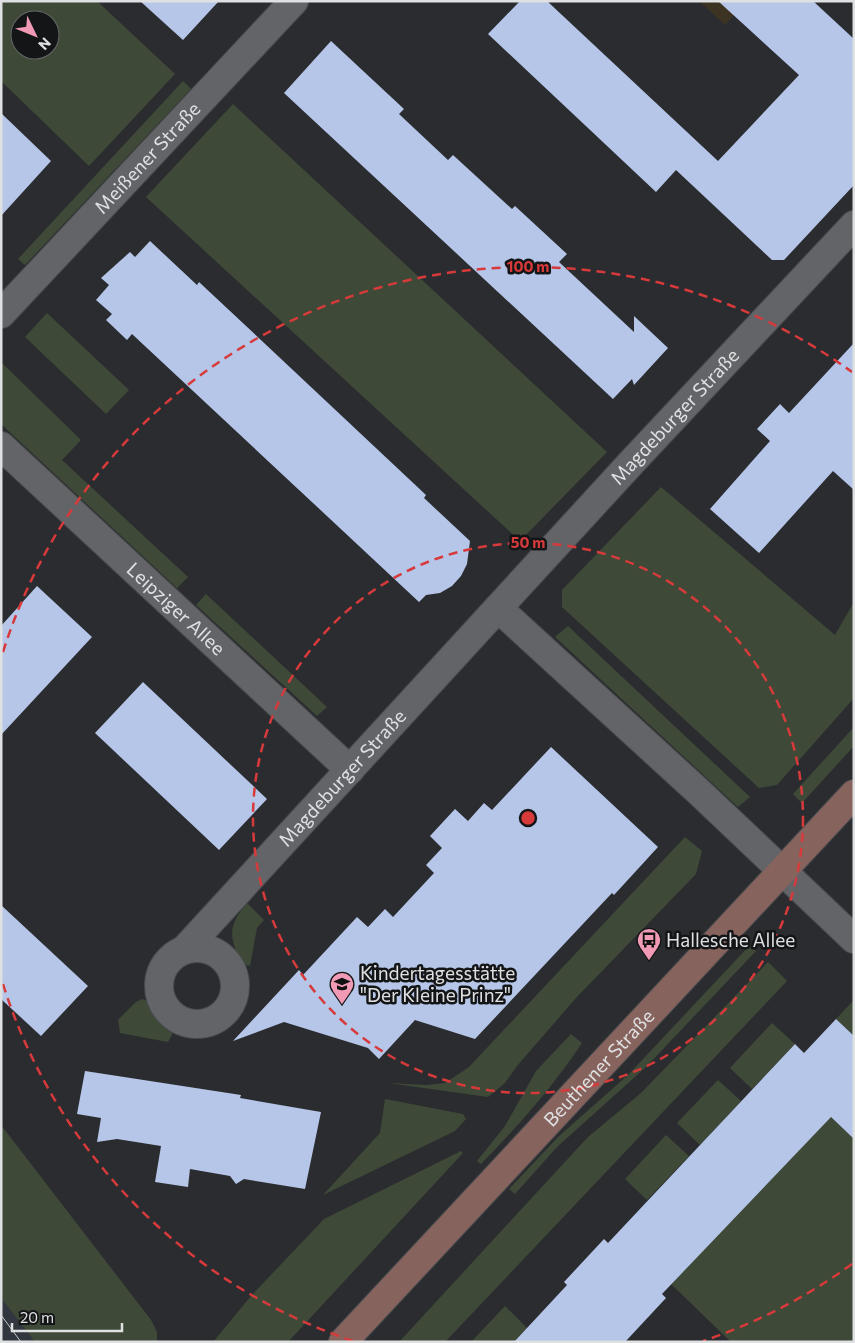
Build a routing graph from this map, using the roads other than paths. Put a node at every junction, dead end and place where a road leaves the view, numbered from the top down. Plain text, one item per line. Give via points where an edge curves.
1 (294, 1) edge
2 (854, 225) edge
3 (1, 314) edge
4 (1, 446) edge
5 (498, 608) junction
6 (350, 770) junction
7 (854, 794) edge
8 (784, 872) junction
9 (854, 939) edge
10 (186, 948) dead end
11 (343, 1342) edge

1 - 3 street, Meißener Straße
2 - 5 street, Magdeburger Straße
4 - 6 street, Leipziger Allee
5 - 6 street, Magdeburger Straße
5 - 8 street
6 - 10 street, Magdeburger Straße
7 - 8 main road, Beuthener Straße
8 - 9 street
8 - 11 main road, Beuthener Straße

